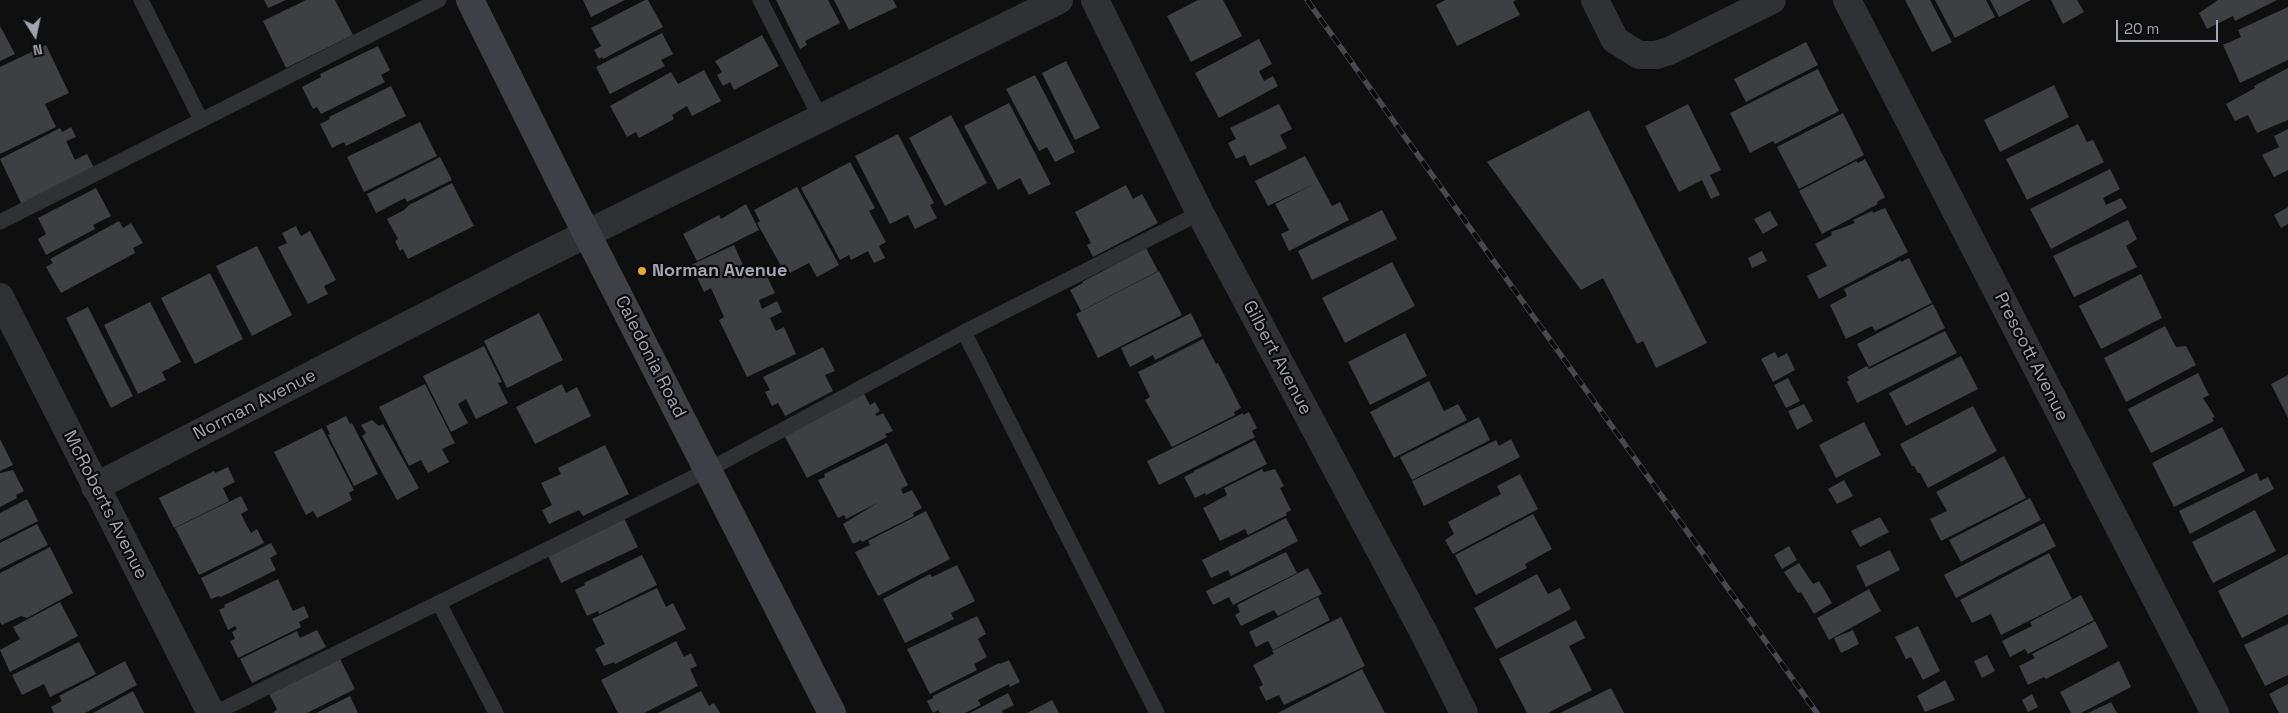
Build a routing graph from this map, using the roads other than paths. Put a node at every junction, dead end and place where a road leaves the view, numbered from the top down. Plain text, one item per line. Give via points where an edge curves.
1 (141, 0) edge
2 (439, 0) edge
3 (470, 0) edge
4 (760, 0) edge
5 (1059, 0) edge
6 (1095, 0) edge
7 (1595, 0) edge
8 (1772, 0) edge
9 (1847, 0) edge
10 (820, 117) junction
11 (202, 120) junction
12 (1200, 213) junction
13 (0, 222) edge
14 (587, 234) junction
15 (0, 297) edge
16 (964, 332) junction
17 (708, 470) junction
18 (96, 487) junction
19 (439, 603) junction
20 (211, 713) edge
21 (215, 713) edge
22 (496, 713) edge
23 (832, 713) edge
24 (1157, 713) edge
25 (1464, 713) edge
26 (2215, 713) edge

1 - 11 lane
2 - 11 lane
3 - 14 street, Caledonia Road
4 - 10 lane
5 - 10 street, Norman Avenue
6 - 12 street, Gilbert Avenue
7 - 8 street via 1616,40 1639,55 1670,51
9 - 26 street, Prescott Avenue
10 - 14 street, Norman Avenue
11 - 13 lane
12 - 16 lane
12 - 25 street, Gilbert Avenue
14 - 17 street, Caledonia Road
14 - 18 street, Norman Avenue
15 - 18 street, McRoberts Avenue
16 - 17 lane
16 - 24 lane
17 - 19 lane
17 - 23 street, Caledonia Road
18 - 20 street, McRoberts Avenue
19 - 21 lane
19 - 22 lane

